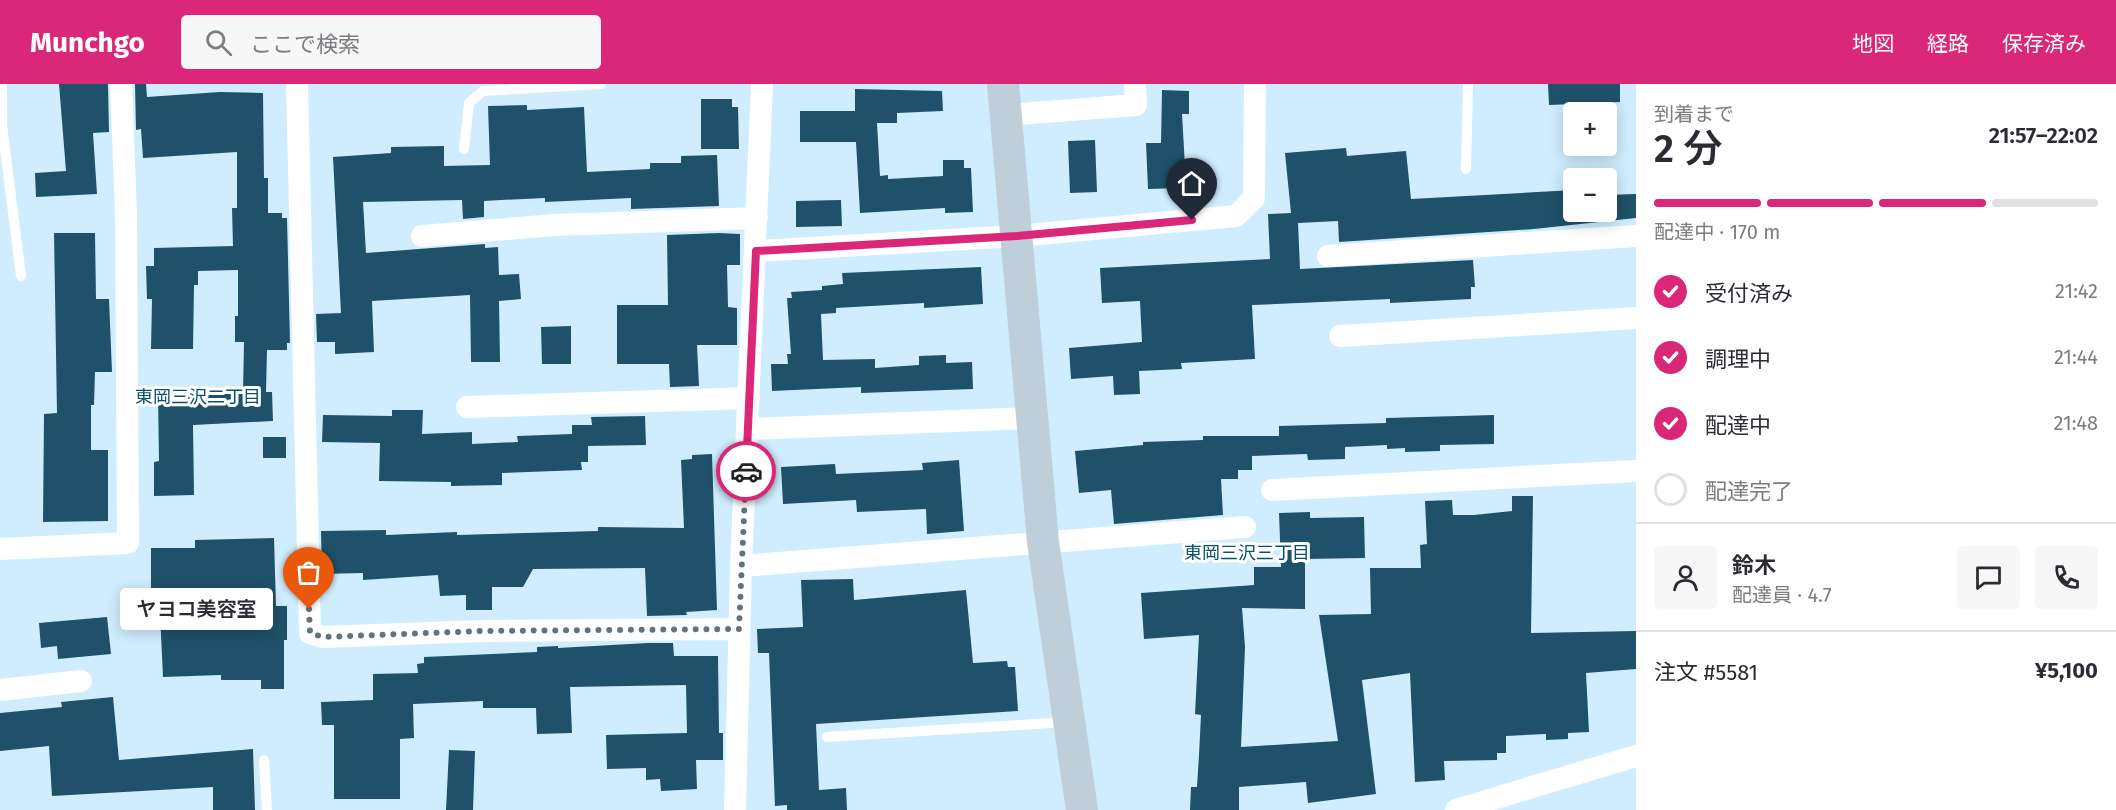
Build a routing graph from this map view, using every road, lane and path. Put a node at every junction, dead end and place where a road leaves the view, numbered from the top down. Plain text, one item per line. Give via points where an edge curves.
1 (2, 84) edge
2 (121, 84) edge
3 (297, 84) edge
4 (601, 84) edge
5 (762, 84) edge
6 (1003, 84) edge
7 (1136, 84) edge
8 (1255, 84) edge
9 (1468, 84) edge
10 (1006, 116) junction
11 (464, 149) dead end
12 (1466, 169) dead end
13 (758, 218) junction
14 (422, 236) dead end
15 (1017, 236) junction
16 (1636, 236) edge
17 (756, 251) junction
18 (1328, 256) dead end
19 (21, 276) dead end
20 (1636, 318) edge
21 (1340, 336) dead end
22 (749, 398) junction
23 (467, 407) dead end
24 (1032, 418) junction
25 (748, 429) junction
26 (1636, 471) edge
27 (1272, 490) dead end
28 (1245, 526) dead end
29 (1043, 542) junction
30 (0, 549) edge
31 (741, 566) junction
32 (739, 629) junction
33 (81, 681) dead end
34 (0, 690) edge
35 (1069, 722) junction
36 (827, 737) dead end
37 (1636, 756) edge
38 (264, 760) dead end
39 (267, 810) edge
40 (735, 810) edge
41 (1082, 810) edge
42 (1459, 810) edge

1 - 19 lane via 2,125
2 - 30 street via 126,214 128,543
3 - 32 street via 310,633 323,637
4 - 11 lane via 483,91 469,103
5 - 13 street
6 - 10 street
7 - 10 street via 1136,105
8 - 15 street via 1254,198 1236,216
9 - 12 lane
10 - 15 street
13 - 14 street via 555,225
13 - 17 street
15 - 17 street
15 - 24 street
16 - 18 street
17 - 22 street
20 - 21 street
22 - 23 street
22 - 25 street
24 - 25 street
24 - 29 street
25 - 31 street
26 - 27 street
28 - 29 street
29 - 31 street
29 - 35 street
31 - 32 street
32 - 40 street
33 - 34 street
35 - 36 lane
35 - 41 street
37 - 42 street
38 - 39 lane

